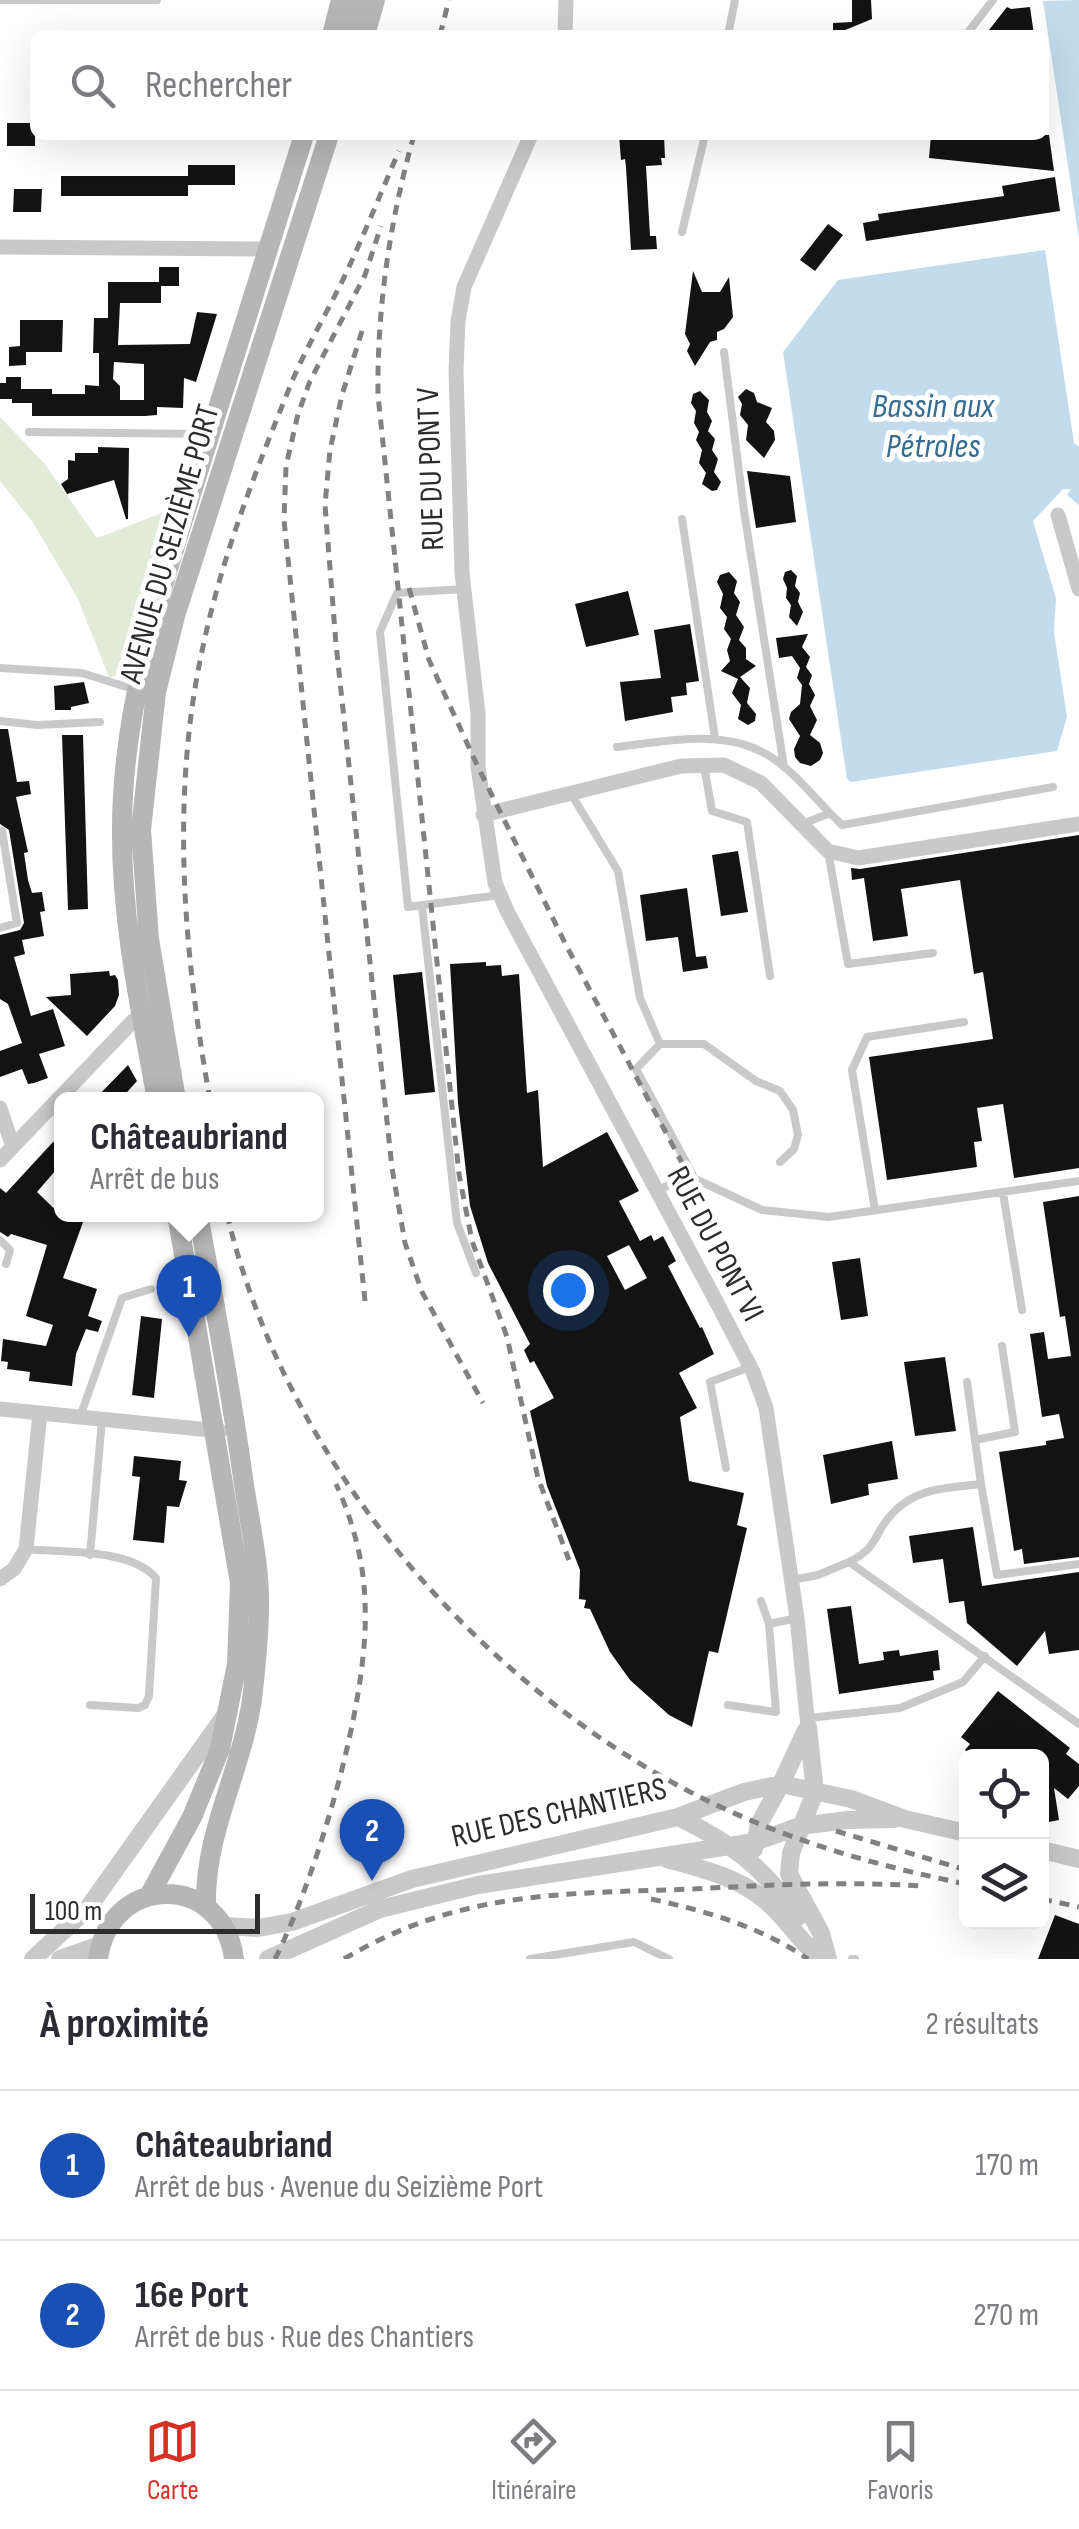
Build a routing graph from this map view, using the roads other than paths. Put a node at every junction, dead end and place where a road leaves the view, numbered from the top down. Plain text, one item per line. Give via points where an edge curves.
1 (0, 0) edge
2 (156, 0) edge
3 (341, 0) edge
4 (357, 0) edge
5 (375, 0) edge
6 (383, 0) edge
7 (566, 0) edge
8 (735, 0) edge
9 (993, 0) edge
10 (367, 29) edge
11 (333, 30) edge
12 (349, 30) edge
13 (565, 30) edge
14 (729, 30) edge
15 (970, 30) edge
16 (302, 140) edge
17 (529, 140) edge
18 (704, 140) edge
19 (326, 141) edge
20 (682, 232) dead end
21 (0, 247) edge
22 (268, 249) junction
23 (724, 352) dead end
24 (30, 432) dead end
25 (210, 435) junction
26 (1058, 515) dead end
27 (682, 519) dead end
28 (464, 589) junction
29 (1079, 589) edge
30 (0, 668) edge
31 (136, 690) junction
32 (0, 721) edge
33 (100, 722) dead end
34 (715, 738) junction
35 (617, 746) dead end
36 (704, 766) junction
37 (784, 767) junction
38 (1053, 786) dead end
39 (571, 794) junction
40 (830, 813) junction
41 (483, 815) junction
42 (1079, 824) edge
43 (800, 825) junction
44 (2, 831) edge
45 (828, 851) junction
46 (500, 896) junction
47 (422, 906) junction
48 (0, 928) edge
49 (933, 953) dead end
50 (770, 976) dead end
51 (142, 1016) junction
52 (964, 1022) dead end
53 (660, 1044) junction
54 (64, 1092) edge
55 (156, 1092) edge
56 (175, 1092) edge
57 (54, 1103) edge
58 (0, 1108) edge
59 (12, 1146) junction
60 (0, 1160) edge
61 (780, 1162) dead end
62 (695, 1179) junction
63 (1079, 1182) edge
64 (656, 1192) junction
65 (1003, 1193) junction
66 (875, 1210) junction
67 (180, 1222) edge
68 (199, 1222) edge
69 (0, 1240) edge
70 (6, 1264) dead end
71 (476, 1273) dead end
72 (152, 1289) dead end
73 (1022, 1310) dead end
74 (1002, 1346) dead end
75 (750, 1367) junction
76 (967, 1382) dead end
77 (0, 1409) edge
78 (40, 1413) junction
79 (80, 1417) junction
80 (102, 1419) junction
81 (226, 1432) junction
82 (975, 1440) junction
83 (726, 1468) dead end
84 (981, 1484) junction
85 (26, 1549) junction
86 (90, 1555) junction
87 (849, 1562) junction
88 (1079, 1564) edge
89 (0, 1579) edge
90 (792, 1580) junction
91 (761, 1602) dead end
92 (797, 1618) junction
93 (769, 1624) junction
94 (985, 1656) junction
95 (90, 1705) dead end
96 (728, 1705) dead end
97 (228, 1712) junction
98 (808, 1723) junction
99 (1079, 1724) edge
100 (781, 1784) junction
101 (815, 1792) junction
102 (678, 1818) junction
103 (905, 1819) junction
104 (848, 1820) junction
105 (800, 1826) junction
106 (959, 1831) edge
107 (755, 1842) junction
108 (728, 1847) junction
109 (1049, 1852) edge
110 (662, 1858) junction
111 (1079, 1859) edge
112 (754, 1864) junction
113 (149, 1896) junction
114 (771, 1905) junction
115 (206, 1906) junction
116 (225, 1926) junction
117 (99, 1952) edge
118 (34, 1959) edge
119 (60, 1959) edge
120 (234, 1959) edge
121 (268, 1959) edge
122 (530, 1959) edge
123 (669, 1959) edge
124 (825, 1959) edge

1 - 2 lane
3 - 11 main road
4 - 12 main road
5 - 10 main road
6 - 10 main road
7 - 13 street
8 - 14 lane
9 - 15 lane
16 - 22 main road, AVENUE DU SEIZIÈME PORT
17 - 28 street, RUE DU PONT V via 464,286 458,321
18 - 20 lane
19 - 56 main road, AVENUE DU SEIZIÈME PORT via 156,692 141,830 149,938
21 - 22 street
22 - 25 main road, AVENUE DU SEIZIÈME PORT
23 - 37 lane
24 - 25 lane
25 - 31 main road, AVENUE DU SEIZIÈME PORT
26 - 29 street
27 - 34 lane
28 - 41 street, RUE DU PONT V
28 - 47 lane via 397,592 380,632 408,908
30 - 31 lane via 82,674
31 - 51 main road, AVENUE DU SEIZIÈME PORT via 122,831
32 - 33 lane
34 - 35 lane
34 - 37 lane via 760,750
36 - 39 street
36 - 43 street via 724,766 761,783
36 - 50 lane via 712,812 748,822
37 - 40 lane
38 - 40 lane via 842,825
39 - 41 street
39 - 53 lane via 618,871 640,998
40 - 43 lane
41 - 46 street, RUE DU PONT VI
42 - 45 street via 858,858
43 - 45 street
44 - 48 lane via 17,923
45 - 49 lane via 848,964
46 - 47 lane
46 - 64 street, RUE DU PONT VI
47 - 71 lane via 457,1223
51 - 54 street
51 - 55 main road, AVENUE DU SEIZIÈME PORT
52 - 66 lane via 867,1037 852,1070
53 - 61 lane via 704,1044 780,1091 798,1135
53 - 62 lane via 636,1069
57 - 59 street
58 - 59 street
59 - 60 street
62 - 64 lane via 688,1176
62 - 66 lane via 762,1210 829,1217
63 - 65 lane
64 - 75 street, RUE DU PONT VI
65 - 66 lane
65 - 73 lane
67 - 81 main road
68 - 81 main road
69 - 70 lane via 10,1250
72 - 79 lane via 122,1298
74 - 82 lane via 1015,1432
75 - 83 lane via 710,1382
75 - 90 street, RUE DU PONT VI via 766,1408
76 - 82 lane
77 - 78 street
78 - 79 street
78 - 85 street
79 - 80 street
80 - 81 street
80 - 86 lane
81 - 97 main road via 240,1583
81 - 115 main road via 258,1572 259,1608 253,1695 216,1823
82 - 84 lane
84 - 87 lane via 922,1491 891,1515 872,1548
84 - 88 lane via 997,1576
85 - 86 lane
85 - 89 street
86 - 95 lane via 137,1562 158,1588 144,1705
87 - 90 lane
87 - 94 lane
90 - 92 street, RUE DU PONT VI
91 - 93 lane
92 - 93 lane
92 - 98 street, RUE DU PONT VI
93 - 96 lane via 776,1712
94 - 98 lane via 963,1682 900,1708
94 - 99 lane
97 - 113 main road via 192,1817
97 - 118 street via 88,1908
98 - 100 street
98 - 101 street
100 - 101 street, RUE DES CHANTIERS
100 - 102 street, RUE DES CHANTIERS
100 - 107 street
101 - 103 street, RUE DES CHANTIERS
101 - 104 street
101 - 105 street
102 - 108 street
102 - 116 street, RUE DES CHANTIERS via 412,1879 276,1926
103 - 104 street, RUE DES CHANTIERS
103 - 106 street, RUE DES CHANTIERS
104 - 105 street, RUE DES CHANTIERS
105 - 107 street, RUE DES CHANTIERS
105 - 124 street via 789,1874 820,1933
107 - 108 street, RUE DES CHANTIERS
107 - 112 street
108 - 110 street, RUE DES CHANTIERS
108 - 112 street
109 - 111 street
110 - 114 street via 726,1877
110 - 121 street, RUE DES CHANTIERS via 478,1885 380,1909
112 - 114 street
112 - 124 street via 777,1886
113 - 115 main road via 188,1897
113 - 117 main road via 118,1914
114 - 124 street
115 - 116 main road
116 - 120 main road
117 - 119 street
122 - 123 lane via 634,1942

